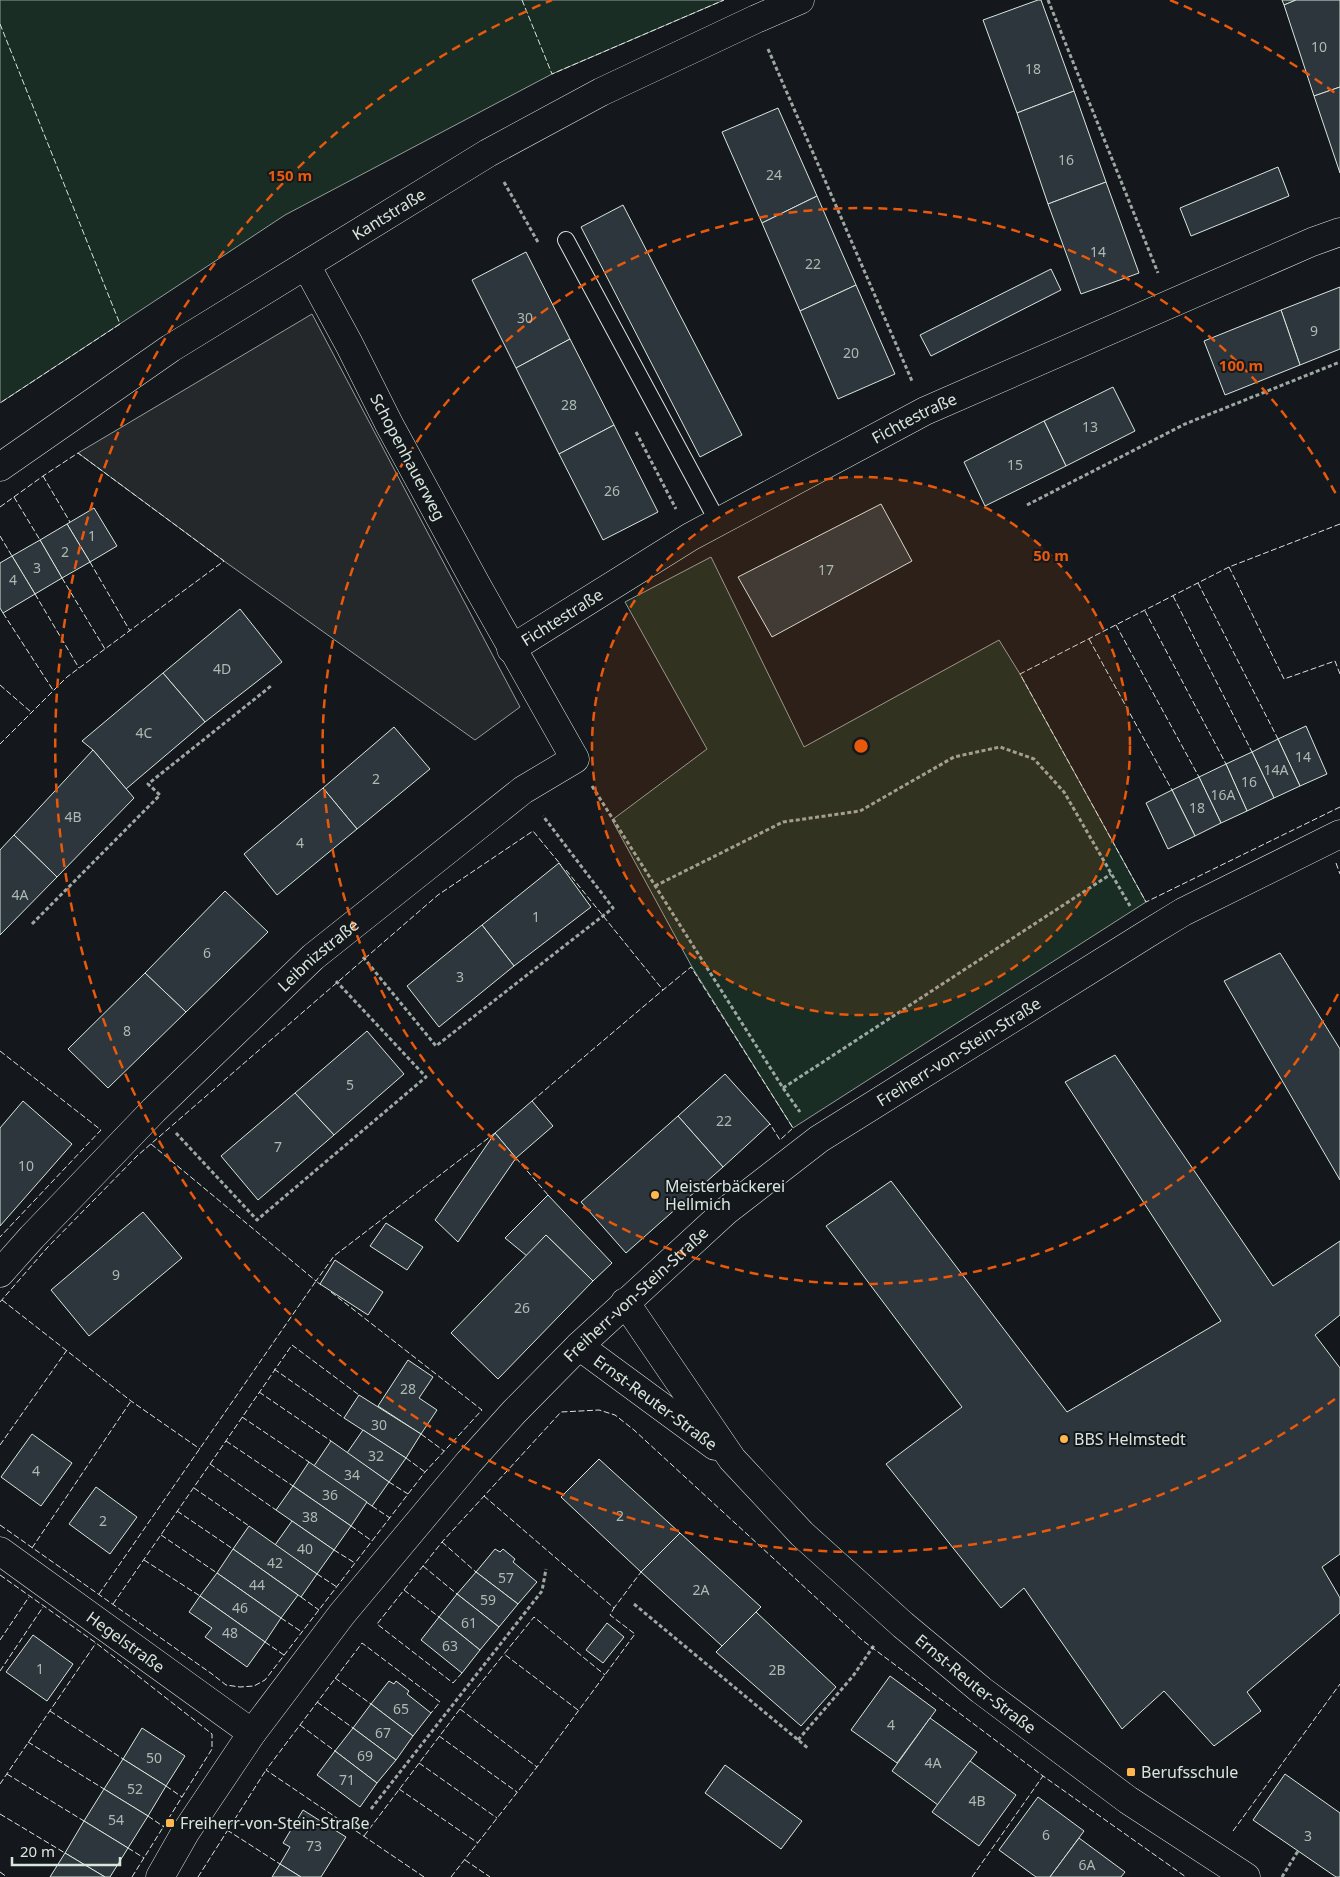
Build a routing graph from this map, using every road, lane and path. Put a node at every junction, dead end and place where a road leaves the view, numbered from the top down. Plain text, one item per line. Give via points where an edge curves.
1 (800, 0) edge
2 (1048, 0) edge
3 (756, 19) junction
4 (1340, 232) edge
5 (566, 240) dead end
6 (306, 265) junction
7 (1171, 304) junction
8 (1340, 362) edge
9 (925, 411) junction
10 (0, 467) edge
11 (1027, 505) dead end
12 (718, 522) junction
13 (511, 648) junction
14 (271, 686) dead end
15 (575, 758) junction
16 (523, 790) junction
17 (1340, 834) edge
18 (1111, 874) junction
19 (656, 886) junction
20 (32, 924) dead end
21 (344, 932) junction
22 (1147, 934) junction
23 (313, 957) junction
24 (783, 1088) junction
25 (154, 1110) junction
26 (819, 1139) junction
27 (0, 1273) edge
28 (625, 1302) junction
29 (579, 1346) junction
30 (732, 1459) junction
31 (0, 1551) edge
32 (546, 1569) dead end
33 (634, 1604) dead end
34 (894, 1617) junction
35 (252, 1733) junction
36 (798, 1740) junction
37 (809, 1749) dead end
38 (371, 1809) dead end
39 (1298, 1851) dead end
40 (160, 1877) edge
41 (1246, 1877) edge
42 (1282, 1877) edge

1 - 3 street, Kantstraße
2 - 7 path
3 - 6 street, Kantstraße via 601,92 496,148
3 - 9 path
4 - 7 street, Fichtestraße
5 - 12 lane
6 - 10 street, Kantstraße via 172,348
6 - 13 street, Schopenhauerweg via 388,424
7 - 9 street, Fichtestraße
8 - 11 path via 1185,424
9 - 12 street, Fichtestraße
12 - 13 street, Fichtestraße
13 - 15 street
14 - 20 path via 148,784 160,795
15 - 16 street, Leibnizstraße
15 - 19 path
16 - 21 street, Leibnizstraße
16 - 21 path via 613,908 436,1046
17 - 22 street, Freiherr-von-Stein-Straße via 1183,912
18 - 19 path via 1064,792 1034,759 1000,747 954,757 860,811 783,822
18 - 22 path
18 - 24 path
19 - 24 path
21 - 23 street, Leibnizstraße
22 - 26 street, Freiherr-von-Stein-Straße
23 - 25 street, Leibnizstraße
23 - 25 path via 426,1077 257,1220
24 - 26 path
25 - 27 street, Leibnizstraße
26 - 28 street, Freiherr-von-Stein-Straße via 726,1211
28 - 29 street, Freiherr-von-Stein-Straße
28 - 30 street, Ernst-Reuter-Straße
29 - 30 street, Ernst-Reuter-Straße
29 - 35 street, Freiherr-von-Stein-Straße via 450,1484 342,1614
30 - 34 street, Ernst-Reuter-Straße via 802,1534
31 - 35 street, Hegelstraße
32 - 38 path via 542,1591
33 - 36 path
34 - 36 path via 852,1676
34 - 41 street, Ernst-Reuter-Straße via 1062,1752 1128,1800
35 - 40 street, Freiherr-von-Stein-Straße via 185,1832
36 - 37 path
39 - 42 path

